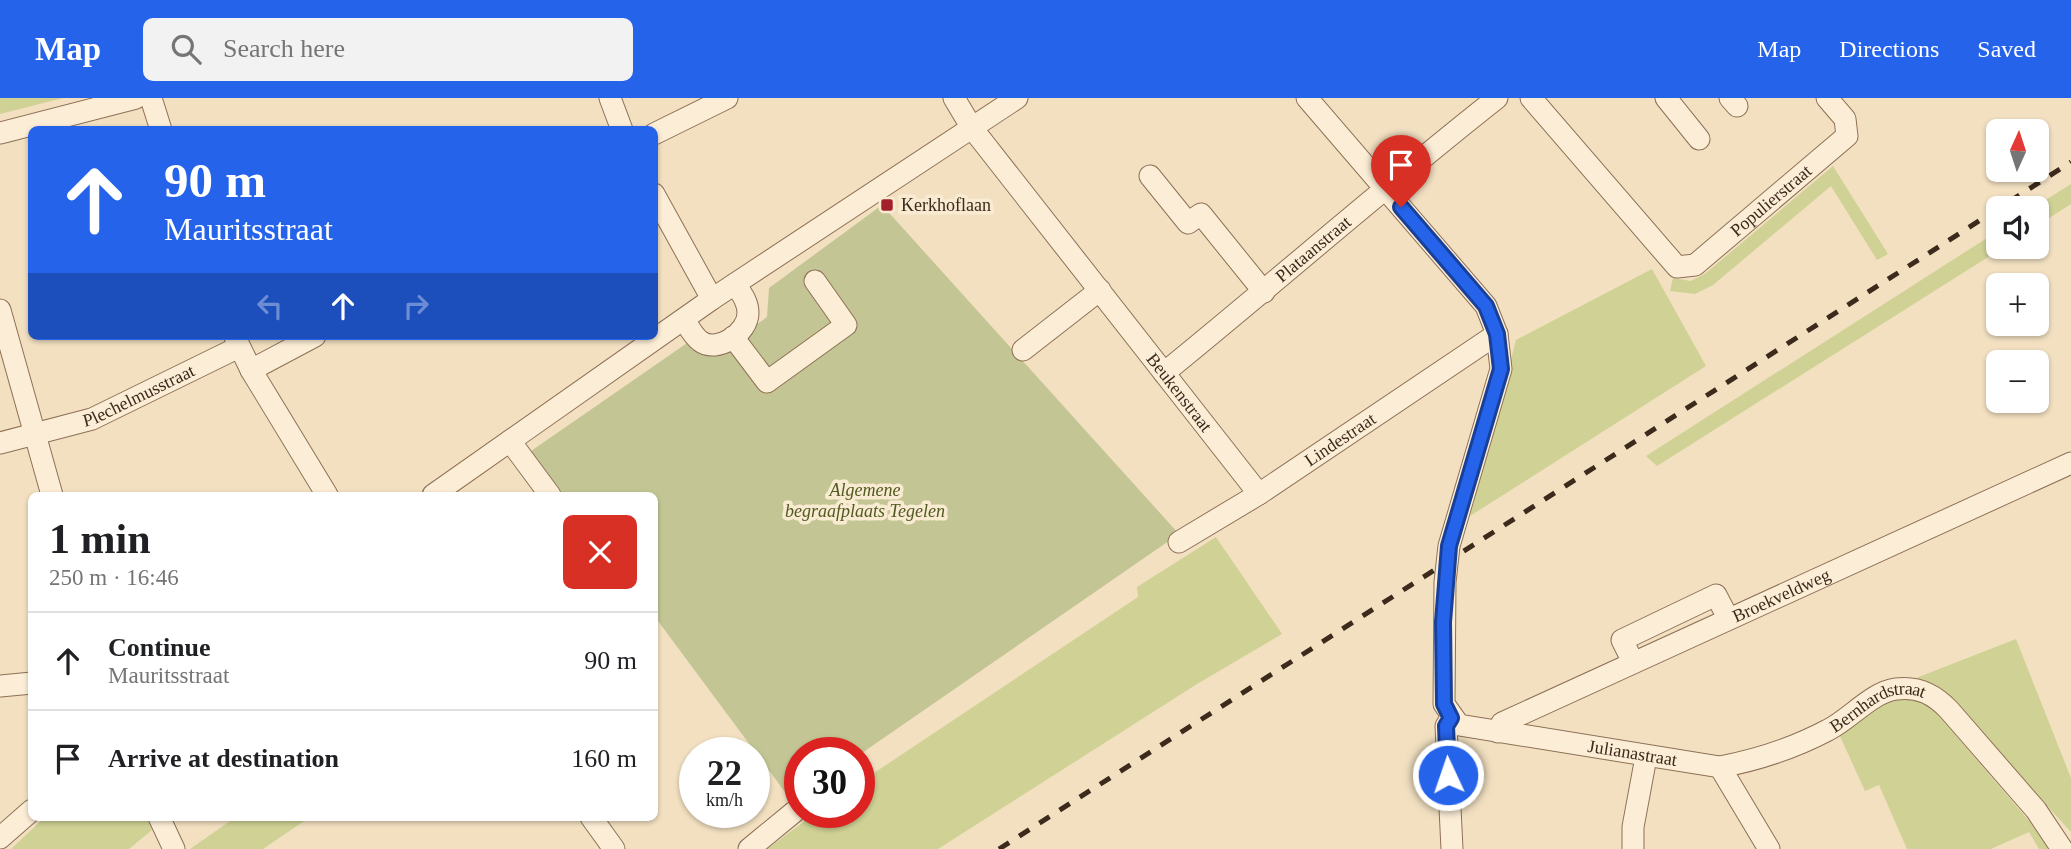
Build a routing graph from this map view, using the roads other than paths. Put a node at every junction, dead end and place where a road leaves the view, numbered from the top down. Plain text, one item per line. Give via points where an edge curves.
1 (136, 98) edge
2 (151, 98) edge
3 (610, 98) edge
4 (727, 98) edge
5 (954, 98) edge
6 (1017, 98) edge
7 (1307, 98) edge
8 (1497, 98) edge
9 (1531, 98) edge
10 (1666, 98) edge
11 (1827, 98) edge
12 (160, 126) edge
13 (621, 126) edge
14 (972, 128) junction
15 (0, 132) edge
16 (658, 132) edge
17 (1699, 139) dead end
18 (1150, 176) dead end
19 (1384, 187) junction
20 (658, 201) edge
21 (815, 281) dead end
22 (735, 284) junction
23 (1100, 290) junction
24 (1264, 292) junction
25 (712, 299) junction
26 (0, 310) edge
27 (684, 319) junction
28 (1497, 334) junction
29 (658, 337) edge
30 (733, 337) junction
31 (307, 340) edge
32 (654, 340) edge
33 (237, 342) edge
34 (1023, 350) dead end
35 (251, 370) junction
36 (1164, 373) junction
37 (33, 435) junction
38 (510, 441) junction
39 (0, 443) edge
40 (2071, 463) edge
41 (51, 492) edge
42 (325, 492) edge
43 (437, 492) edge
44 (548, 492) edge
45 (1259, 494) junction
46 (1179, 542) dead end
47 (28, 683) edge
48 (0, 686) edge
49 (1451, 718) junction
50 (1498, 732) junction
51 (1646, 757) junction
52 (1720, 767) junction
53 (2036, 810) junction
54 (28, 812) edge
55 (784, 820) edge
56 (160, 821) edge
57 (594, 821) edge
58 (4, 825) edge
59 (2071, 842) edge
60 (166, 845) edge
61 (614, 849) edge
62 (749, 849) edge
63 (1452, 849) edge
64 (1633, 849) edge
65 (1769, 849) edge
66 (2062, 849) edge

1 - 15 street
2 - 12 street
3 - 13 street
4 - 16 street
5 - 14 street, Beukenstraat
6 - 14 street
7 - 19 street
8 - 19 street, Plataanstraat
9 - 11 street, Populierstraat via 1677,267 1695,265 1847,136 1845,119
10 - 17 street
14 - 22 street
14 - 23 street, Beukenstraat
18 - 24 street via 1188,223 1202,214
19 - 24 street, Plataanstraat
19 - 28 street via 1486,306
20 - 25 street
21 - 30 street via 846,325 767,382
22 - 25 street
22 - 30 street via 745,298 748,316
23 - 34 street
23 - 36 street, Beukenstraat
24 - 36 street, Plataanstraat
25 - 27 street
26 - 37 street
27 - 29 street
27 - 30 street via 697,339 707,345
28 - 45 street, Lindestraat
28 - 49 street via 1501,369 1447,562 1444,704
31 - 35 street
32 - 38 street
33 - 35 street
33 - 37 street, Plechelmusstraat via 92,419
35 - 42 street
36 - 45 street, Beukenstraat
37 - 39 street, Plechelmusstraat
37 - 41 street
38 - 43 street
38 - 44 street
40 - 50 street, Broekveldweg via 1502,723
45 - 46 street, Lindestraat
47 - 48 street
49 - 50 street, Julianastraat via 1459,725
49 - 63 street via 1446,726
50 - 51 street, Julianastraat
51 - 52 street, Julianastraat
51 - 64 street
52 - 53 street, Bernhardstraat via 1753,761 1826,732 1878,694 1916,689 1938,699
52 - 65 street
53 - 59 street, Bernhardstraat
53 - 66 street, Bernhardstraat
54 - 58 street
55 - 62 street
56 - 60 street
57 - 61 street

